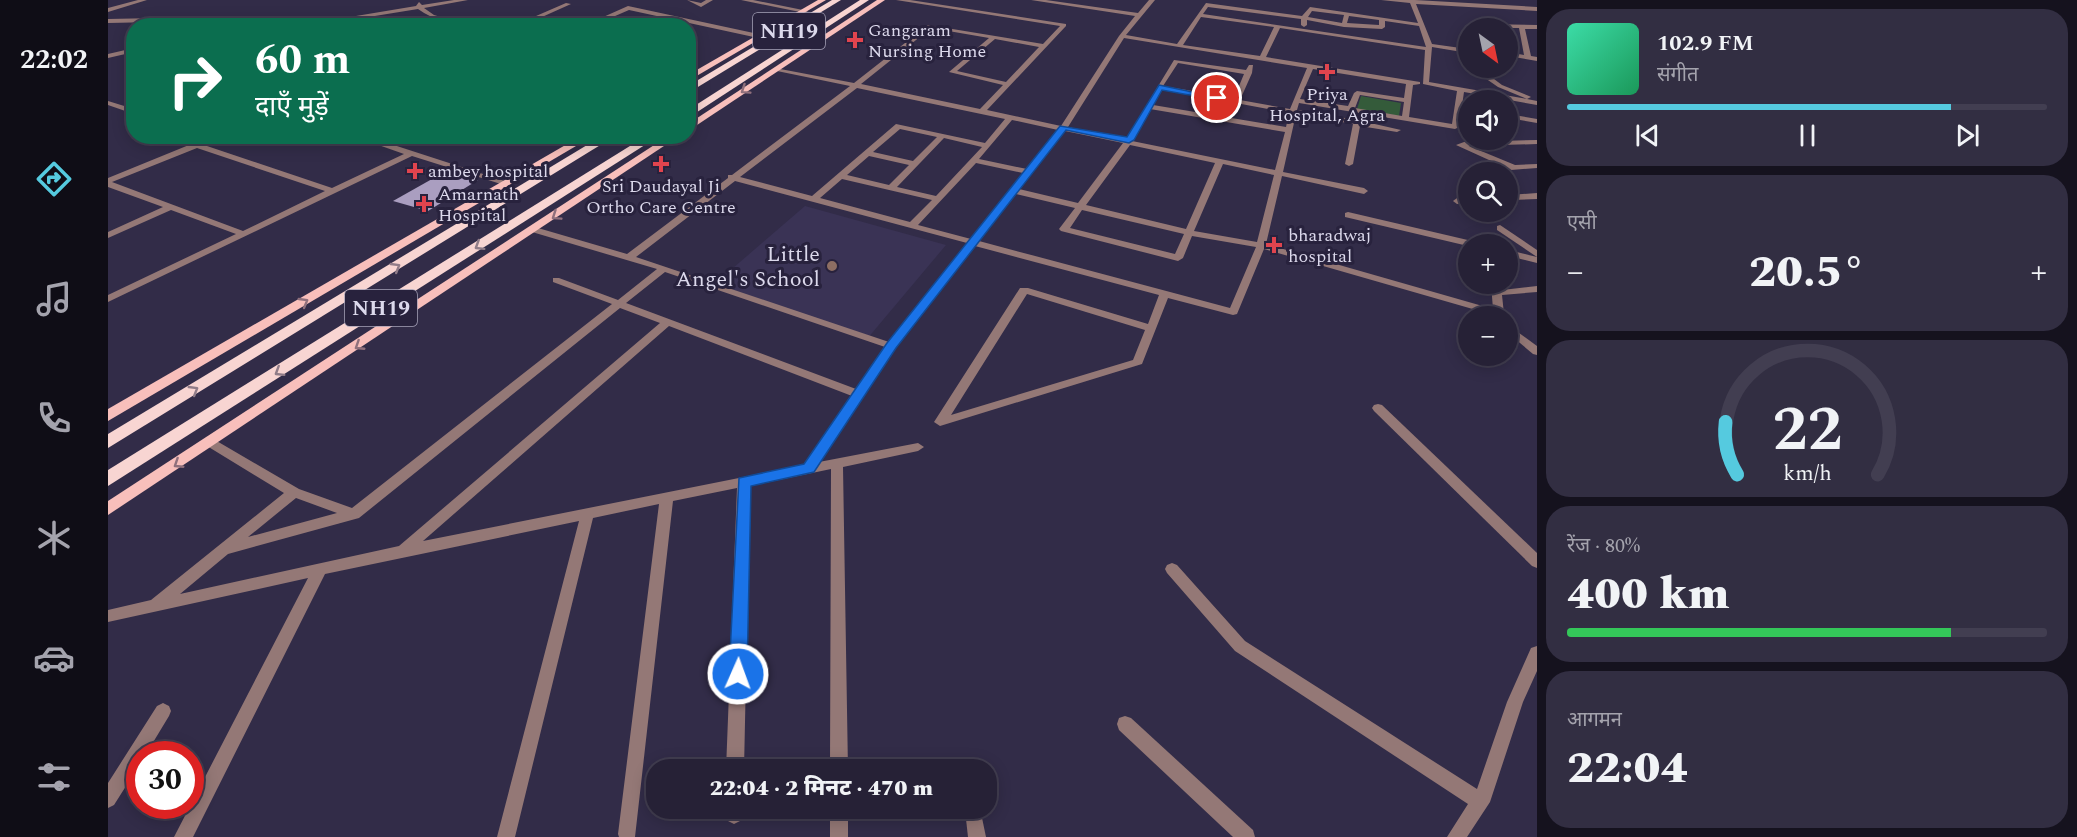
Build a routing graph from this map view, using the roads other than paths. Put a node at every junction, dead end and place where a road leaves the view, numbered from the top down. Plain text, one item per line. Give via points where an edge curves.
1 (144, 0) edge
2 (465, 0) edge
3 (691, 0) edge
4 (710, 0) edge
5 (744, 0) edge
6 (823, 0) edge
7 (837, 0) edge
8 (865, 0) edge
9 (882, 0) edge
10 (899, 0) edge
11 (964, 0) edge
12 (1034, 0) edge
13 (1079, 0) edge
14 (1152, 0) edge
15 (1384, 0) edge
16 (1413, 2) edge
17 (419, 4) edge
18 (568, 4) dead end
19 (636, 4) dead end
20 (1074, 6) junction
21 (1479, 7) edge
22 (628, 8) junction
23 (954, 8) junction
24 (1537, 9) edge
25 (108, 10) edge
26 (805, 11) junction
27 (1347, 14) junction
28 (1138, 15) junction
29 (1199, 15) junction
30 (536, 17) joint
31 (343, 18) edge
32 (439, 18) edge
33 (540, 18) edge
34 (605, 18) edge
35 (675, 18) edge
36 (1304, 18) junction
37 (1382, 19) junction
38 (108, 21) edge
39 (126, 21) edge
40 (696, 23) edge
41 (1344, 24) junction
42 (1422, 25) junction
43 (1278, 26) junction
44 (1518, 27) edge
45 (1522, 27) junction
46 (1537, 27) edge
47 (1304, 30) junction
48 (1122, 36) junction
49 (763, 37) junction
50 (994, 37) junction
51 (1044, 46) junction
52 (1179, 46) junction
53 (1429, 47) junction
54 (1458, 50) edge
55 (126, 52) edge
56 (108, 56) edge
57 (1518, 56) edge
58 (1528, 57) junction
59 (1253, 58) junction
60 (1262, 58) junction
61 (1537, 59) edge
62 (1311, 65) junction
63 (777, 69) junction
64 (1249, 73) junction
65 (696, 75) edge
66 (1488, 78) edge
67 (1410, 83) junction
68 (1008, 84) junction
69 (1425, 84) junction
70 (696, 85) edge
71 (855, 86) junction
72 (1159, 87) junction
73 (1461, 90) edge
74 (1518, 99) edge
75 (1296, 100) junction
76 (1236, 101) junction
77 (1408, 101) junction
78 (1537, 102) edge
79 (108, 103) edge
80 (1148, 106) junction
81 (126, 109) edge
82 (1351, 109) junction
83 (696, 110) edge
84 (1294, 110) junction
85 (982, 111) junction
86 (1458, 112) edge
87 (1010, 117) junction
88 (1518, 118) edge
89 (1406, 119) junction
90 (1537, 121) edge
91 (1357, 122) junction
92 (696, 123) edge
93 (1064, 127) junction
94 (1455, 127) junction
95 (1289, 130) junction
96 (1397, 130) dead end
97 (942, 136) junction
98 (1458, 138) edge
99 (1129, 140) junction
100 (1537, 142) edge
101 (1518, 143) edge
102 (380, 144) edge
103 (575, 144) edge
104 (597, 144) edge
105 (641, 144) edge
106 (663, 144) edge
107 (197, 145) joint
108 (987, 146) junction
109 (1472, 150) edge
110 (867, 153) junction
111 (410, 154) junction
112 (974, 160) junction
113 (1220, 161) junction
114 (913, 163) junction
115 (1349, 164) dead end
116 (1537, 166) edge
117 (1030, 172) junction
118 (1278, 173) junction
119 (841, 176) junction
120 (731, 177) junction
121 (108, 182) edge
122 (507, 183) junction
123 (891, 188) junction
124 (332, 191) junction
125 (1016, 191) junction
126 (1364, 191) dead end
127 (1537, 196) edge
128 (1518, 197) edge
129 (814, 199) junction
130 (938, 199) junction
131 (1080, 205) junction
132 (171, 207) junction
133 (1348, 215) dead end
134 (914, 225) junction
135 (1500, 228) dead end
136 (536, 230) junction
137 (1189, 233) junction
138 (108, 234) edge
139 (244, 234) junction
140 (973, 240) junction
141 (1458, 241) edge
142 (1261, 245) junction
143 (1537, 254) edge
144 (1518, 255) edge
145 (629, 257) junction
146 (1537, 260) edge
147 (664, 268) junction
148 (556, 280) dead end
149 (1518, 289) edge
150 (1537, 289) edge
151 (1164, 295) junction
152 (108, 299) edge
153 (619, 303) junction
154 (1474, 306) edge
155 (667, 322) junction
156 (1151, 328) junction
157 (1518, 336) edge
158 (891, 346) junction
159 (1537, 352) edge
160 (859, 394) junction
161 (1378, 408) dead end
162 (108, 416) edge
163 (108, 442) edge
164 (211, 443) junction
165 (918, 447) dead end
166 (837, 463) junction
167 (809, 468) junction
168 (108, 479) edge
169 (744, 482) junction
170 (294, 492) junction
171 (667, 497) junction
172 (108, 509) edge
173 (354, 514) junction
174 (586, 514) junction
175 (222, 550) junction
176 (403, 551) junction
177 (1537, 562) edge
178 (1172, 568) dead end
179 (320, 569) junction
180 (154, 606) junction
181 (108, 616) edge
182 (1537, 653) edge
183 (163, 711) dead end
184 (1125, 724) dead end
185 (735, 759) edge
186 (839, 759) edge
187 (108, 799) edge
188 (1481, 802) junction
189 (839, 819) edge
190 (627, 834) dead end
191 (183, 837) edge
192 (506, 837) edge
193 (839, 837) edge
194 (1246, 837) edge
195 (1456, 837) edge

1 - 25 street
2 - 17 street
3 - 4 street via 701,5
5 - 26 street
6 - 26 main road
7 - 70 highway, NH19
8 - 83 highway, NH19
9 - 63 main road
10 - 23 street
11 - 23 street
12 - 20 street
13 - 20 street
14 - 28 street
15 - 16 street
16 - 21 street
16 - 42 street
17 - 31 street
17 - 32 street
18 - 30 street
19 - 22 street
20 - 28 street
21 - 24 street
22 - 34 street
22 - 35 street
23 - 51 street via 1064,25
26 - 49 main road
27 - 36 street via 1311,9
27 - 37 street
27 - 41 street
28 - 48 street
29 - 36 street via 1206,5
29 - 43 street
29 - 52 street
30 - 33 street
36 - 41 street
36 - 47 street
37 - 41 street via 1382,27
37 - 42 street
38 - 39 street
40 - 49 street
42 - 53 street
43 - 47 street
43 - 60 street
44 - 45 street
45 - 46 street
45 - 58 street
47 - 53 street
48 - 52 street
48 - 93 street
49 - 65 main road
50 - 51 street
50 - 68 street via 952,72
50 - 71 street via 930,26
51 - 68 street
52 - 59 street
53 - 54 street
53 - 69 street
55 - 56 street
57 - 58 street
58 - 61 street
59 - 60 street
59 - 64 street
60 - 62 street
62 - 67 street
62 - 75 street
63 - 71 street
63 -> 92 main road
64 - 72 street via 1176,61
64 - 76 street
66 - 78 street
67 - 69 street
67 - 77 street
68 - 85 street
69 - 73 street
71 - 85 street
71 - 120 street
72 - 76 street
72 - 80 street
74 - 78 street
75 - 82 street
75 - 84 street
76 - 84 street
77 - 82 street via 1357,93
77 - 89 street
79 - 81 street
80 - 95 street
80 - 99 street
82 - 89 street
84 - 91 street
84 - 95 street
85 - 87 street
86 - 94 street
87 - 93 street
87 - 108 street
88 - 90 street
89 - 94 street
91 - 96 street
91 - 115 street
93 - 99 street
93 - 117 street
94 - 98 street
95 - 118 street
97 - 108 street
97 - 110 street via 898,126
97 - 114 street
99 - 113 street
99 - 131 street
100 - 101 street
102 - 111 street
103 - 122 main road
163 -> 104 highway, NH19
105 -> 168 highway, NH19
106 -> 136 main road
107 - 121 street
107 - 124 street
108 - 112 street
109 - 116 street via 1514,168
110 - 114 street
110 - 119 street
111 - 122 street
111 - 124 street
112 - 117 street
112 - 130 street
113 - 118 street
113 - 137 street
114 - 123 street
117 - 125 street
118 - 126 street
118 - 142 street
119 - 123 street
119 - 129 street
120 - 129 street
120 - 145 street
121 - 132 street
162 -> 122 main road
123 - 130 street
124 - 139 street
125 - 131 street
125 - 140 street
127 - 128 street
129 - 134 street
130 - 134 street
131 - 137 street
131 - 137 street via 1064,229 1178,258
132 - 138 street
132 - 139 street
133 - 141 street
134 - 140 street
135 - 143 street
136 - 145 street
136 -> 164 main road
137 - 142 street
139 - 152 street
140 - 151 street
140 - 158 street
142 - 151 street via 1233,312
142 - 154 street
144 - 146 street
145 - 147 street
147 - 153 street
147 - 158 street
148 - 153 street
149 - 150 street
151 - 156 street
153 - 155 street
153 - 173 street
155 - 160 street
155 - 176 street
156 - 156 street via 1024,290 940,422 1138,362
157 - 159 street
158 - 160 street
160 - 167 street
161 - 177 street
164 - 170 street
164 -> 172 main road
165 - 166 street
166 - 167 street
166 - 186 street
167 - 169 street
169 - 171 street
169 - 185 street
170 - 173 street
170 - 175 street
171 - 174 street
171 - 190 street
173 - 175 street
174 - 176 street
174 - 192 street
175 - 180 street
176 - 179 street
178 - 188 street via 1240,646
179 - 180 street
179 - 191 street
180 - 181 street
182 - 188 street via 1515,702
183 - 187 street
184 - 194 street
188 - 195 street
189 - 193 street

